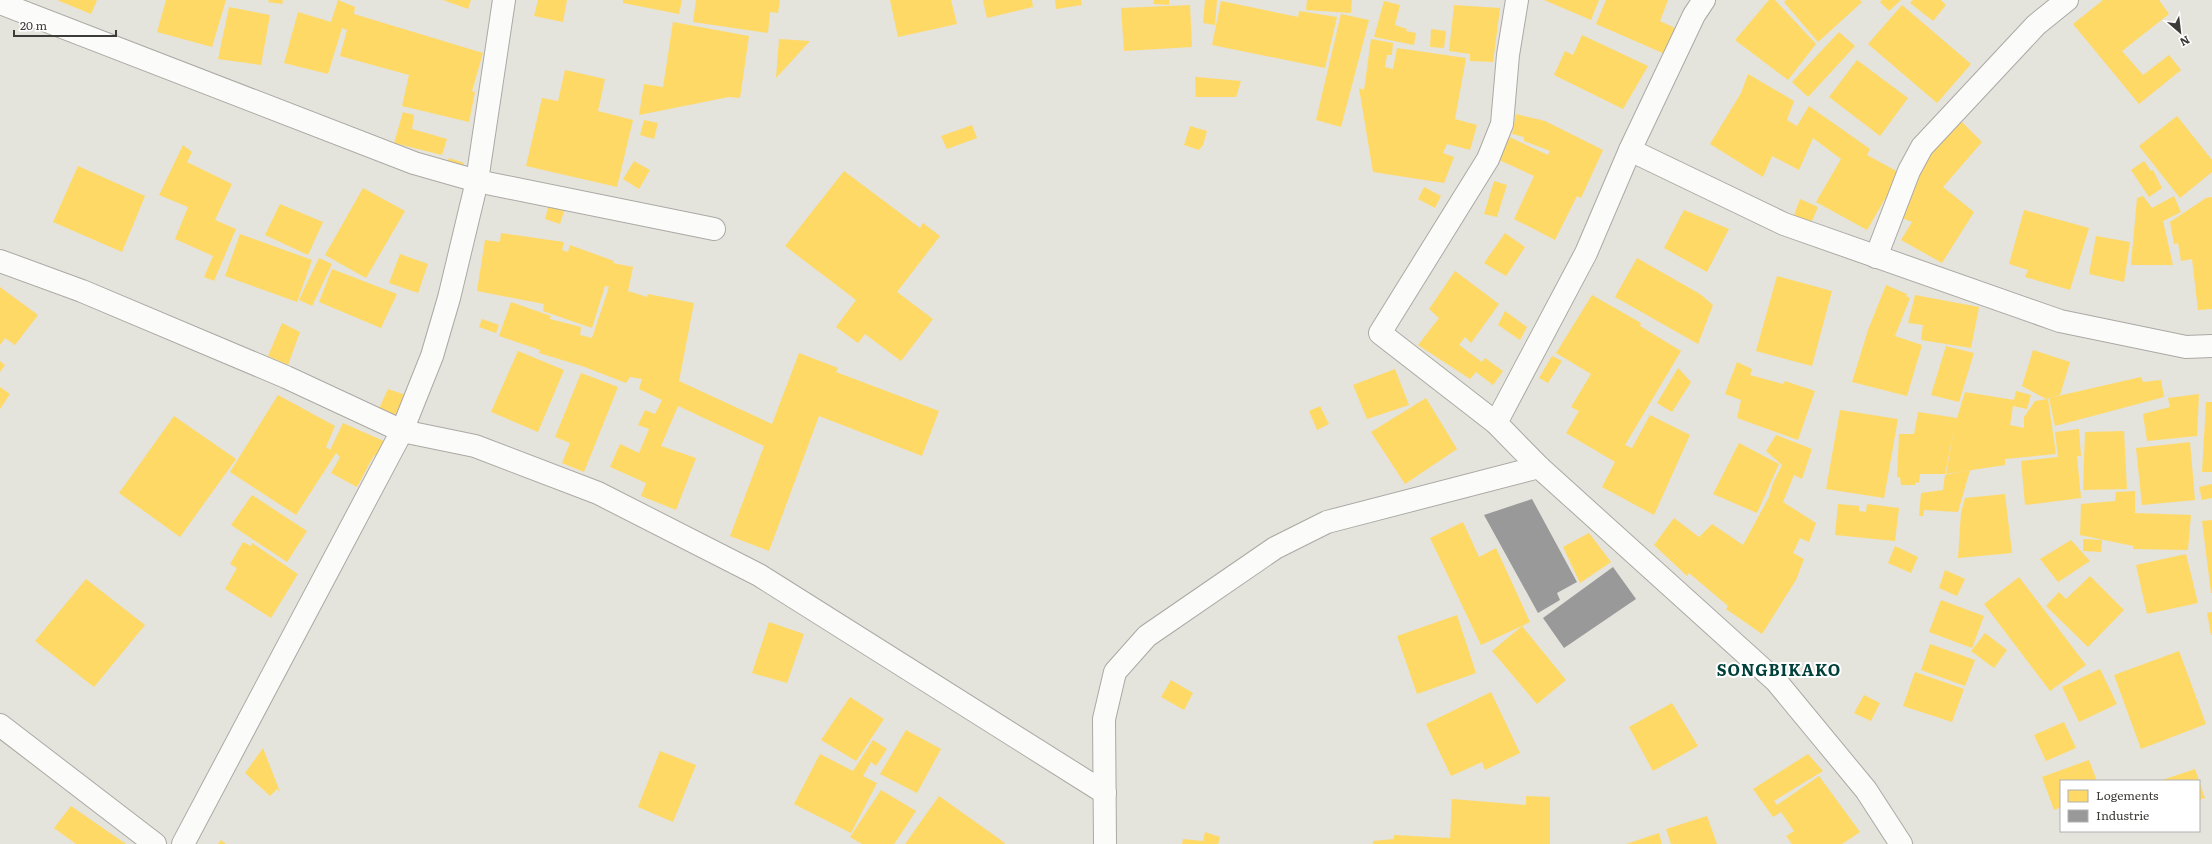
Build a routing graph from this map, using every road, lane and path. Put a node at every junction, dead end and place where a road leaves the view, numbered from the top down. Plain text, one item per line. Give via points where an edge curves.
1 (504, 0) edge
2 (1517, 0) edge
3 (1704, 0) edge
4 (2067, 0) edge
5 (0, 2) edge
6 (1630, 150) junction
7 (477, 181) junction
8 (714, 229) dead end
9 (1876, 256) junction
10 (0, 261) edge
11 (2212, 346) edge
12 (1496, 423) junction
13 (402, 431) junction
14 (1539, 467) junction
15 (0, 725) edge
16 (1105, 793) junction
17 (155, 844) edge
18 (183, 844) edge
19 (1105, 844) edge
20 (1901, 844) edge

1 - 7 street
2 - 12 street via 1508,55 1502,124 1488,159 1380,333
3 - 6 street via 1694,15
4 - 9 street via 2036,25 1922,147 1909,171
5 - 7 street via 414,163
6 - 9 street via 1784,224
6 - 12 street via 1586,253
7 - 8 street
7 - 13 street via 432,356
9 - 11 street via 2060,321 2186,347
10 - 13 street via 82,291 286,378
12 - 14 street
13 - 16 street via 475,446 598,493 686,537 759,575
13 - 18 street
14 - 16 street via 1327,522 1276,548 1146,636 1115,672 1104,719
14 - 20 street via 1776,681 1866,790
15 - 17 street
16 - 19 street

